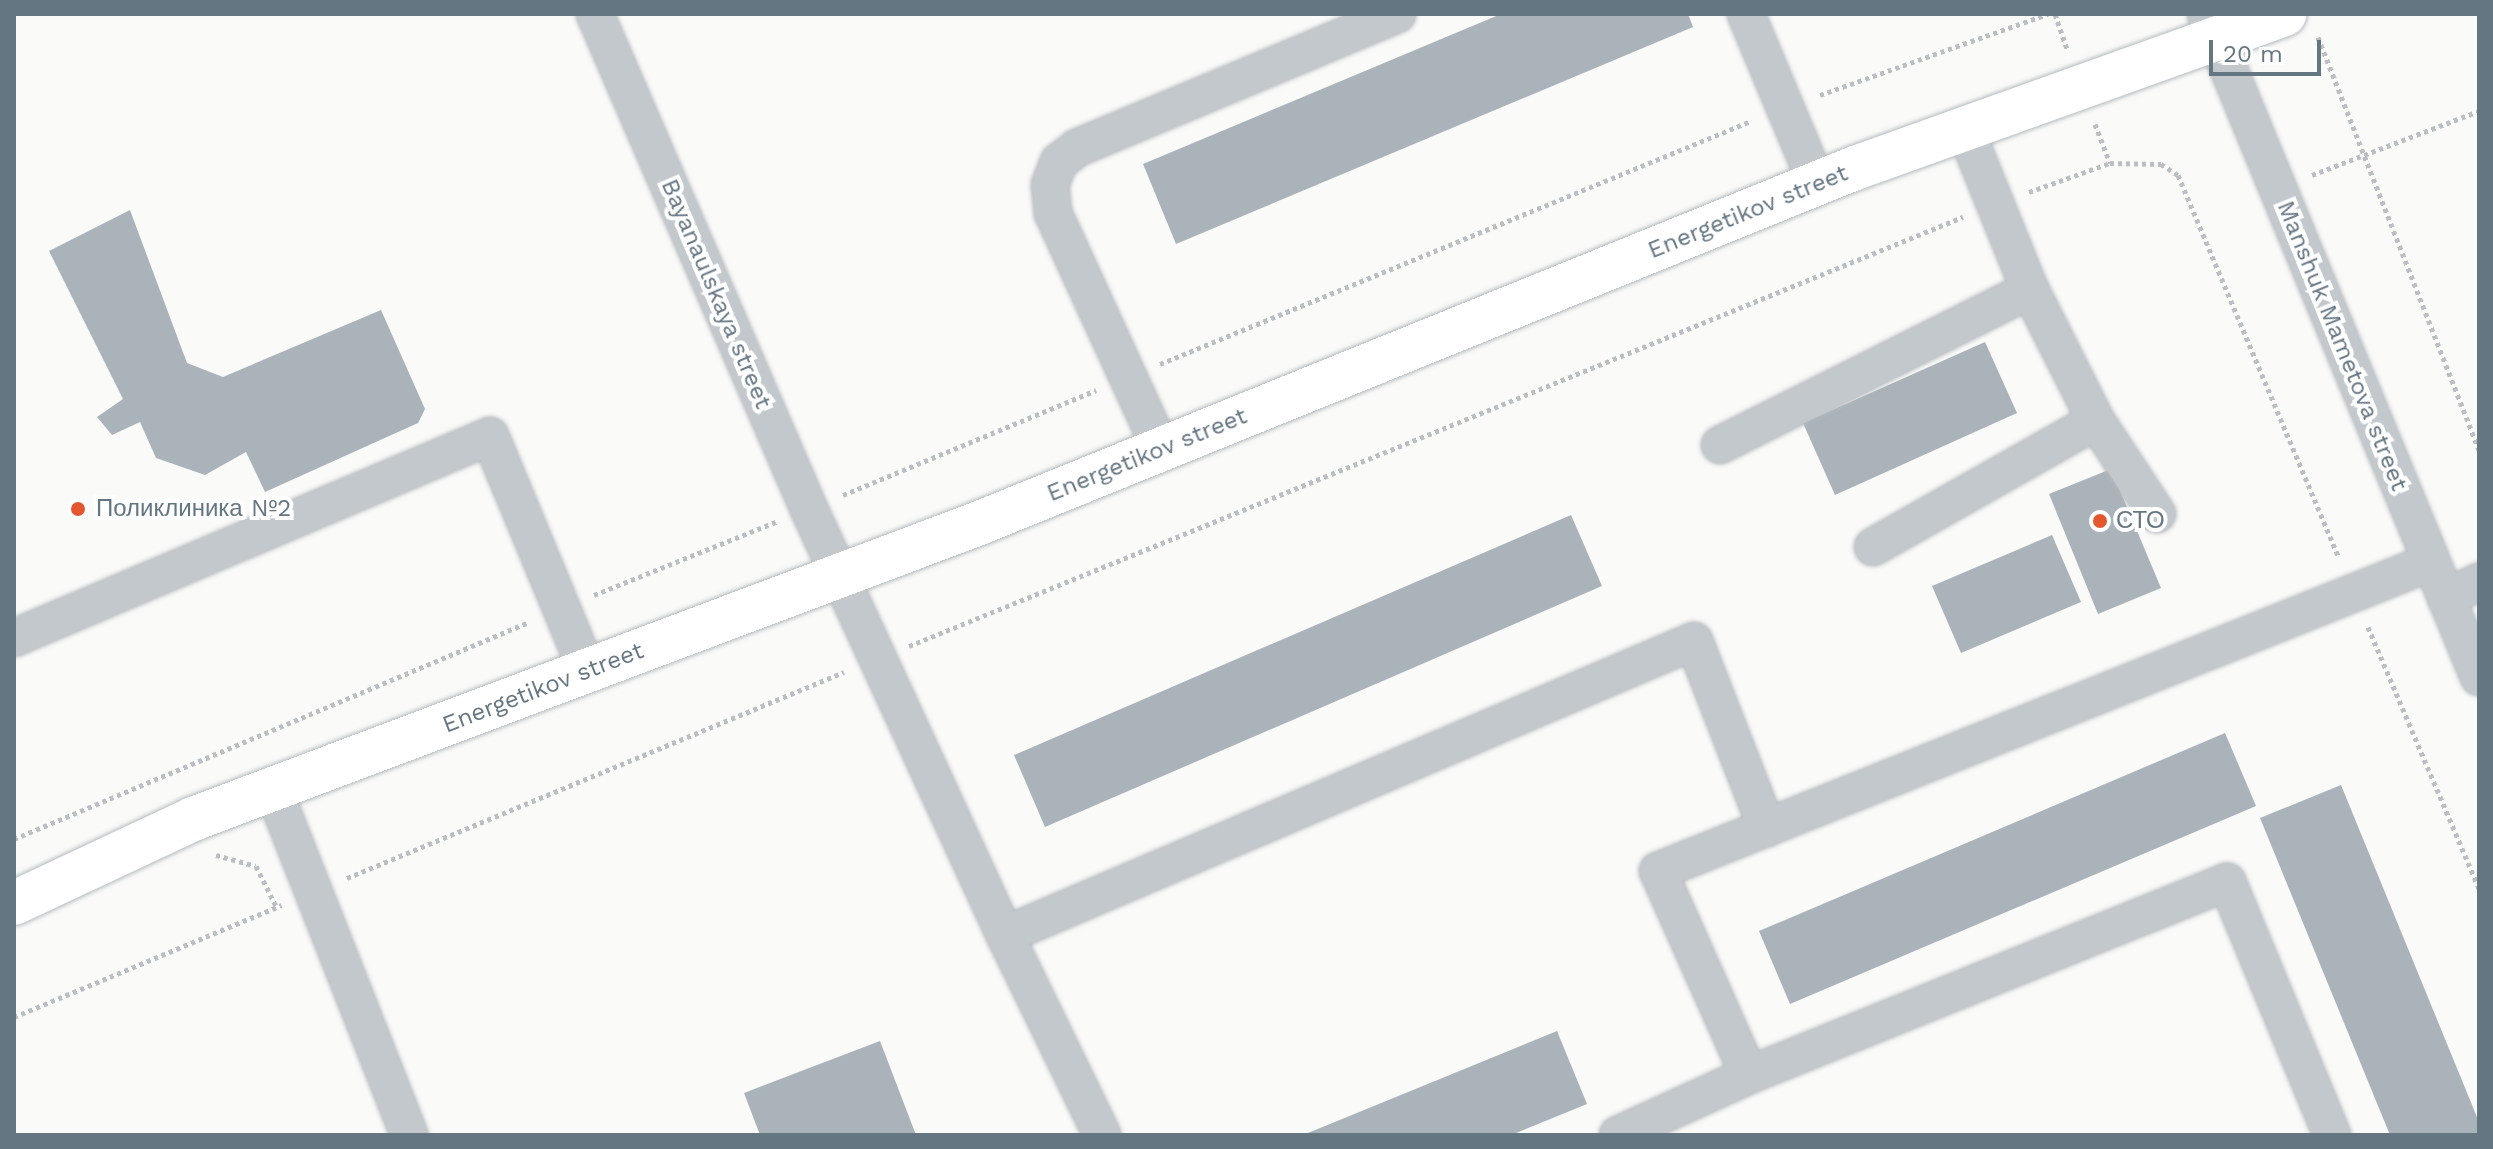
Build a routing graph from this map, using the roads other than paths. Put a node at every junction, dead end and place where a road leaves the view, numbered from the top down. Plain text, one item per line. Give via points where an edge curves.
1 (595, 14) edge
2 (1397, 14) edge
3 (1746, 14) edge
4 (2299, 21) edge
5 (2211, 26) edge
6 (1965, 129) junction
7 (1817, 184) junction
8 (2030, 290) junction
9 (2096, 421) junction
10 (1720, 445) dead end
11 (1161, 449) junction
12 (2157, 514) dead end
13 (1873, 547) dead end
14 (2431, 562) junction
15 (839, 573) junction
16 (2479, 582) edge
17 (2446, 598) junction
18 (14, 638) edge
19 (588, 673) junction
20 (2479, 677) edge
21 (273, 789) junction
22 (1767, 828) junction
23 (14, 903) edge
24 (1005, 935) junction
25 (1749, 1075) junction
26 (409, 1135) edge
27 (1102, 1135) edge
28 (1618, 1135) edge
29 (2332, 1135) edge

1 - 15 street, Bayanaulskaya street
2 - 11 street via 1077,148 1059,162 1050,185 1053,213
3 - 7 street
4 - 5 main road, Energetikov street
5 - 6 main road, Energetikov street
5 - 14 street, Manshuk Mametova street
6 - 7 main road, Energetikov street
6 - 8 street
7 - 11 main road, Energetikov street
8 - 9 street
8 - 10 street
9 - 12 street
9 - 13 street
11 - 15 main road, Energetikov street
14 - 17 street, Manshuk Mametova street
14 - 22 street
15 - 19 main road, Energetikov street
15 - 24 street, Bayanaulskaya street
16 - 17 street
17 - 20 street, Manshuk Mametova street
18 - 19 street via 490,436
19 - 21 main road, Energetikov street
21 - 23 main road, Energetikov street via 193,819
21 - 26 street
22 - 24 street via 1694,641
22 - 25 street via 1658,871
24 - 27 street, Bayanaulskaya street
25 - 28 street
25 - 29 street via 2227,882

